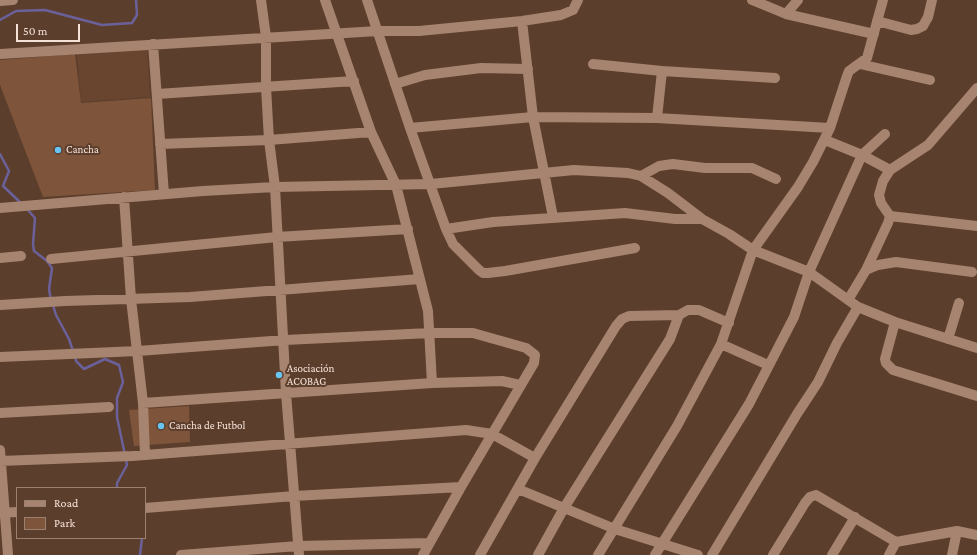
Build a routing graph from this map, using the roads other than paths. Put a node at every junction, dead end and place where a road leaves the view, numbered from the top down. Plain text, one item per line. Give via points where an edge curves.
1 (13, 0) edge
2 (261, 0) edge
3 (325, 0) edge
4 (367, 0) edge
5 (578, 0) edge
6 (752, 0) edge
7 (798, 0) edge
8 (883, 0) edge
9 (932, 0) edge
10 (0, 1) edge
11 (786, 14) junction
12 (878, 20) junction
13 (522, 21) junction
14 (378, 31) junction
15 (336, 34) junction
16 (874, 34) junction
17 (266, 37) junction
18 (153, 44) junction
19 (0, 54) edge
20 (593, 64) dead end
21 (860, 64) junction
22 (528, 69) junction
23 (662, 71) junction
24 (774, 78) dead end
25 (930, 80) dead end
26 (354, 81) junction
27 (395, 84) junction
28 (266, 87) junction
29 (977, 88) edge
30 (157, 94) junction
31 (533, 117) junction
32 (657, 118) junction
33 (410, 128) junction
34 (830, 128) junction
35 (371, 132) junction
36 (885, 134) dead end
37 (269, 140) junction
38 (824, 140) junction
39 (160, 144) junction
40 (862, 155) junction
41 (890, 170) junction
42 (543, 173) junction
43 (641, 176) junction
44 (776, 179) dead end
45 (431, 184) junction
46 (396, 185) junction
47 (275, 187) junction
48 (164, 194) junction
49 (124, 197) junction
50 (0, 208) edge
51 (890, 216) junction
52 (553, 217) junction
53 (702, 220) junction
54 (977, 226) edge
55 (408, 229) junction
56 (446, 229) junction
57 (276, 237) junction
58 (635, 248) dead end
59 (753, 250) junction
60 (128, 251) junction
61 (21, 256) dead end
62 (0, 258) edge
63 (51, 259) dead end
64 (866, 270) junction
65 (809, 272) junction
66 (972, 272) dead end
67 (420, 279) junction
68 (280, 289) junction
69 (131, 299) junction
70 (848, 300) junction
71 (959, 303) dead end
72 (0, 305) edge
73 (858, 307) junction
74 (679, 315) junction
75 (896, 322) junction
76 (729, 323) junction
77 (430, 333) junction
78 (948, 339) junction
79 (285, 340) junction
80 (721, 344) junction
81 (977, 348) edge
82 (138, 351) junction
83 (0, 357) edge
84 (768, 365) junction
85 (432, 383) junction
86 (520, 385) junction
87 (286, 393) junction
88 (977, 396) edge
89 (143, 403) junction
90 (109, 407) dead end
91 (0, 413) edge
92 (492, 434) junction
93 (290, 443) junction
94 (0, 450) edge
95 (145, 454) junction
96 (535, 458) junction
97 (1, 461) edge
98 (460, 487) junction
99 (518, 489) junction
100 (294, 496) junction
101 (146, 508) edge
102 (564, 508) junction
103 (2, 512) edge
104 (16, 512) edge
105 (855, 517) junction
106 (615, 529) junction
107 (957, 531) junction
108 (977, 535) edge
109 (896, 542) junction
110 (429, 543) junction
111 (662, 543) junction
112 (299, 551) edge
113 (8, 555) edge
114 (181, 555) edge
115 (423, 555) edge
116 (480, 555) edge
117 (538, 555) edge
118 (598, 555) edge
119 (655, 555) edge
120 (698, 555) edge
121 (712, 555) edge
122 (773, 555) edge
123 (832, 555) edge
124 (889, 555) edge
125 (952, 555) edge

1 - 10 street
2 - 17 street
3 - 15 street
4 - 14 street
5 - 13 street via 573,10 561,15
6 - 11 street
7 - 11 street
8 - 12 street
9 - 12 street via 928,17 923,26 917,29 911,30
11 - 16 street
12 - 16 street
13 - 14 street via 419,31
13 - 22 street
14 - 15 street
14 - 27 street
15 - 17 street
15 - 26 street
16 - 21 street via 867,58
17 - 18 street
17 - 28 street
18 - 19 street
18 - 30 street
20 - 23 street
21 - 25 street
21 - 34 street via 847,76
22 - 27 street via 481,68 426,75
22 - 31 street
23 - 24 street
23 - 32 street
26 - 28 street
26 - 35 street
27 - 33 street
28 - 30 street
28 - 37 street
29 - 41 street via 928,145
30 - 39 street
31 - 32 street
31 - 33 street
31 - 42 street
32 - 34 street
33 - 45 street
34 - 38 street
35 - 37 street
35 - 46 street
36 - 40 street
37 - 39 street
37 - 47 street
38 - 40 street
38 - 59 street via 798,187
39 - 48 street
40 - 41 street
40 - 65 street
41 - 51 street via 879,195
42 - 43 street via 574,170 617,171
42 - 45 street
42 - 52 street
43 - 44 street via 659,166 673,164 705,168 752,168
43 - 53 street via 668,193
45 - 46 street
45 - 56 street
46 - 47 street
46 - 55 street
47 - 48 street
47 - 57 street
48 - 49 street
49 - 50 street
49 - 60 street
51 - 54 street
51 - 64 street
52 - 53 street via 625,213
52 - 56 street
53 - 59 street via 730,234
55 - 57 street
55 - 67 street
56 - 58 street via 453,244 483,273
57 - 60 street
57 - 68 street
59 - 65 street
59 - 76 street
60 - 63 street
60 - 69 street
61 - 62 street
64 - 66 street via 878,264 896,262
64 - 70 street
65 - 70 street
65 - 84 street via 794,317
67 - 68 street
67 - 77 street
68 - 69 street
68 - 79 street
69 - 72 street
69 - 82 street
70 - 73 street
71 - 78 street
73 - 75 street
73 - 121 street via 818,382 785,432
74 - 76 street via 688,310 699,310
74 - 96 street via 636,315 622,319 606,339
74 - 102 street via 670,339
75 - 78 street
75 - 88 street via 885,359 893,370
76 - 80 street
77 - 79 street
77 - 85 street
77 - 86 street via 473,333 526,348 535,355 534,363
78 - 81 street
79 - 82 street
79 - 87 street
80 - 84 street
80 - 106 street via 677,426
82 - 83 street
82 - 89 street
84 - 111 street via 749,404
85 - 86 street via 502,381
85 - 87 street
86 - 92 street
87 - 89 street
87 - 93 street
89 - 95 street
90 - 91 street
92 - 93 street via 466,430
92 - 96 street
92 - 98 street
93 - 95 street
93 - 100 street
94 - 97 street
95 - 97 street
96 - 99 street
97 - 103 street
98 - 100 street
98 - 110 street
99 - 102 street
99 - 116 street
100 - 101 street
100 - 112 street
102 - 106 street
102 - 117 street
103 - 104 street
103 - 113 street
105 - 109 street
105 - 122 street via 821,496 810,497
105 - 123 street
106 - 111 street
106 - 118 street
107 - 108 street
107 - 109 street
107 - 125 street
109 - 124 street
110 - 112 street
110 - 115 street
111 - 119 street
111 - 120 street
112 - 114 street

